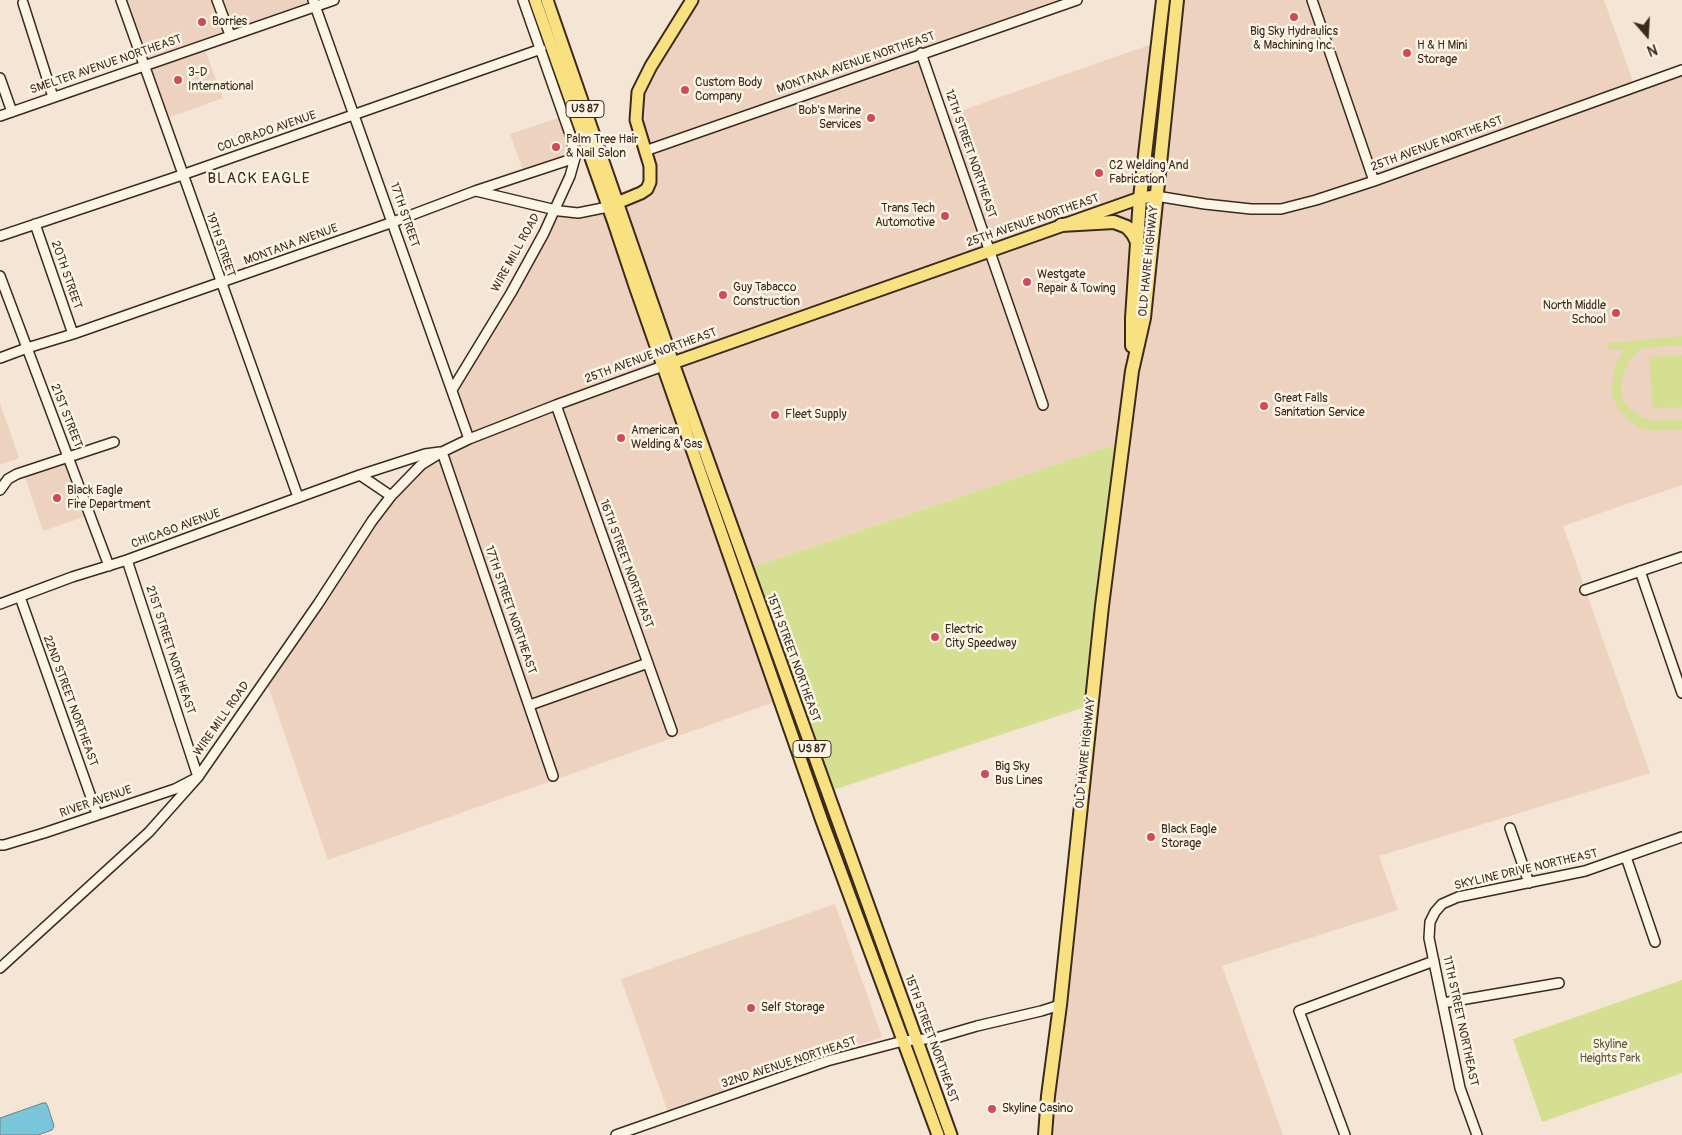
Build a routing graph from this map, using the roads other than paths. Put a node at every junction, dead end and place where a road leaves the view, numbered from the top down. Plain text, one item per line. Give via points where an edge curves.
1 (120, 0) edge
2 (217, 0) edge
3 (334, 0) edge
4 (523, 0) edge
5 (534, 0) edge
6 (547, 0) edge
7 (692, 0) edge
8 (1077, 0) edge
9 (1163, 0) edge
10 (1177, 0) edge
11 (1312, 0) edge
12 (23, 3) dead end
13 (314, 3) edge
14 (230, 35) junction
15 (541, 49) junction
16 (921, 53) junction
17 (143, 66) junction
18 (1682, 70) edge
19 (0, 78) edge
20 (52, 97) junction
21 (12, 112) junction
22 (353, 115) junction
23 (0, 116) edge
24 (645, 151) junction
25 (575, 158) junction
26 (182, 175) junction
27 (1374, 181) junction
28 (475, 191) junction
29 (1156, 196) junction
30 (1140, 198) junction
31 (613, 205) junction
32 (555, 210) junction
33 (393, 222) junction
34 (34, 224) junction
35 (1062, 225) junction
36 (0, 236) edge
37 (1137, 242) junction
38 (990, 250) junction
39 (0, 276) edge
40 (220, 283) junction
41 (73, 334) junction
42 (27, 348) junction
43 (0, 358) edge
44 (668, 365) junction
45 (1132, 371) junction
46 (452, 390) junction
47 (556, 405) junction
48 (1043, 405) dead end
49 (469, 439) junction
50 (114, 442) dead end
51 (442, 452) junction
52 (68, 457) junction
53 (432, 458) joint
54 (360, 475) junction
55 (0, 490) edge
56 (391, 496) junction
57 (298, 497) junction
58 (1682, 557) edge
59 (127, 560) junction
60 (109, 566) junction
61 (1640, 571) junction
62 (1586, 590) dead end
63 (20, 597) junction
64 (0, 604) edge
65 (648, 662) junction
66 (1678, 669) edge
67 (1682, 693) edge
68 (530, 705) junction
69 (672, 731) dead end
70 (554, 776) dead end
71 (198, 777) junction
72 (97, 814) junction
73 (1510, 828) dead end
74 (1682, 837) edge
75 (0, 845) edge
76 (1626, 857) junction
77 (1529, 883) junction
78 (1435, 912) joint
79 (1655, 942) dead end
80 (1434, 962) junction
81 (0, 968) edge
82 (1559, 982) dead end
83 (1443, 1003) junction
84 (1060, 1005) junction
85 (916, 1040) junction
86 (903, 1041) junction
87 (616, 1135) edge
88 (938, 1135) edge
89 (950, 1135) edge
90 (1045, 1135) edge
91 (1345, 1135) edge
92 (1477, 1135) edge

1 - 17 street, 19TH STREET
2 - 14 street
3 - 13 street, SMELTER AVENUE NORTHEAST
4 - 15 street
5 - 31 main road, US 87
6 - 31 main road, US 87
7 - 24 main road, WIRE MILL ROAD via 638,92 636,120
8 - 16 street, MONTANA AVENUE NORTHEAST
9 - 30 highway, OLD HAVRE HIGHWAY
10 - 29 highway, OLD HAVRE HIGHWAY
11 - 27 street
12 - 20 street
13 - 14 street, SMELTER AVENUE NORTHEAST
13 - 22 street, 17TH STREET
14 - 17 street, SMELTER AVENUE NORTHEAST
15 - 22 street, COLORADO AVENUE
15 - 25 street
16 - 24 street, MONTANA AVENUE NORTHEAST
16 - 38 street, 12TH STREET NORTHEAST
17 - 20 street, SMELTER AVENUE NORTHEAST
17 - 26 street, 19TH STREET
18 - 27 street, 25TH AVENUE NORTHEAST
19 - 21 street
20 - 21 street, SMELTER AVENUE NORTHEAST
21 - 23 street, SMELTER AVENUE NORTHEAST
22 - 26 street, COLORADO AVENUE
22 - 33 street, 17TH STREET
24 - 31 main road, WIRE MILL ROAD via 650,166 647,189
25 - 28 street, MONTANA AVENUE
25 - 32 street
26 - 34 street, COLORADO AVENUE
26 - 40 street, 19TH STREET
27 - 29 street, 25TH AVENUE NORTHEAST via 1282,210 1241,208
28 - 32 street
28 - 33 street, MONTANA AVENUE
29 - 30 main road, 25TH AVENUE NORTHEAST
29 - 45 highway, OLD HAVRE HIGHWAY via 1144,318
30 - 35 main road, 25TH AVENUE NORTHEAST
30 - 37 highway, OLD HAVRE HIGHWAY
31 - 32 street, WIRE MILL ROAD via 578,213
31 - 44 main road, 15TH STREET NORTHEAST / US 87
32 - 46 street, WIRE MILL ROAD via 516,284
33 - 40 street, MONTANA AVENUE
33 - 46 street, 17TH STREET
34 - 36 street, COLORADO AVENUE
34 - 41 street, 20TH STREET
35 - 37 highway via 1114,222 1127,227
35 - 38 main road, 25TH AVENUE NORTHEAST
37 - 45 highway, OLD HAVRE HIGHWAY
38 - 44 main road, 25TH AVENUE NORTHEAST
38 - 48 street, 12TH STREET NORTHEAST
39 - 42 street, 21ST STREET
40 - 41 street, MONTANA AVENUE
40 - 57 street, 19TH STREET
41 - 42 street, MONTANA AVENUE
42 - 43 street, MONTANA AVENUE
42 - 52 street, 21ST STREET
44 - 47 street, 25TH AVENUE NORTHEAST
44 - 85 main road, 15TH STREET NORTHEAST / US 87
44 - 86 main road, 15TH STREET NORTHEAST / US 87 via 822,821
45 - 84 highway, OLD HAVRE HIGHWAY via 1102,606
46 - 49 street, 17TH STREET
47 - 49 street, 25TH AVENUE NORTHEAST
47 - 65 street, 16TH STREET NORTHEAST
49 - 51 street, 25TH AVENUE NORTHEAST
50 - 52 street
51 - 53 street, 25TH AVENUE NORTHEAST
51 - 54 street, CHICAGO AVENUE
51 - 68 street, 17TH STREET NORTHEAST
52 - 55 street via 17,474 8,479
52 - 60 street, 21ST STREET
53 - 56 street, WIRE MILL ROAD
54 - 56 street
54 - 57 street, CHICAGO AVENUE
56 - 71 street, WIRE MILL ROAD
57 - 59 street, CHICAGO AVENUE
58 - 61 street
59 - 60 street, CHICAGO AVENUE
59 - 71 street, 21ST STREET NORTHEAST
60 - 63 street, CHICAGO AVENUE
61 - 62 street
61 - 66 street
63 - 64 street, CHICAGO AVENUE
63 - 72 street, 22ND STREET NORTHEAST
65 - 68 street
65 - 69 street, 16TH STREET NORTHEAST
66 - 67 street
68 - 70 street, 17TH STREET NORTHEAST
71 - 72 street, RIVER AVENUE
71 - 81 street, WIRE MILL ROAD via 149,832
72 - 75 street, RIVER AVENUE
73 - 77 street
74 - 76 street, SKYLINE DRIVE NORTHEAST
76 - 77 street, SKYLINE DRIVE NORTHEAST via 1585,872
76 - 79 street
77 - 78 street, SKYLINE DRIVE NORTHEAST via 1458,897 1442,904
78 - 80 street, 11TH STREET NORTHEAST via 1430,922 1429,938
80 - 83 street, 11TH STREET NORTHEAST
80 - 91 street via 1299,1011
82 - 83 street
83 - 92 street, 11TH STREET NORTHEAST via 1460,1088
84 - 85 street, 32ND AVENUE NORTHEAST via 936,1038
84 - 90 highway, OLD HAVRE HIGHWAY
85 - 86 street, 32ND AVENUE NORTHEAST
85 - 89 main road, 15TH STREET NORTHEAST / US 87
86 - 87 street, 32ND AVENUE NORTHEAST via 827,1061
86 - 88 main road, 15TH STREET NORTHEAST / US 87

